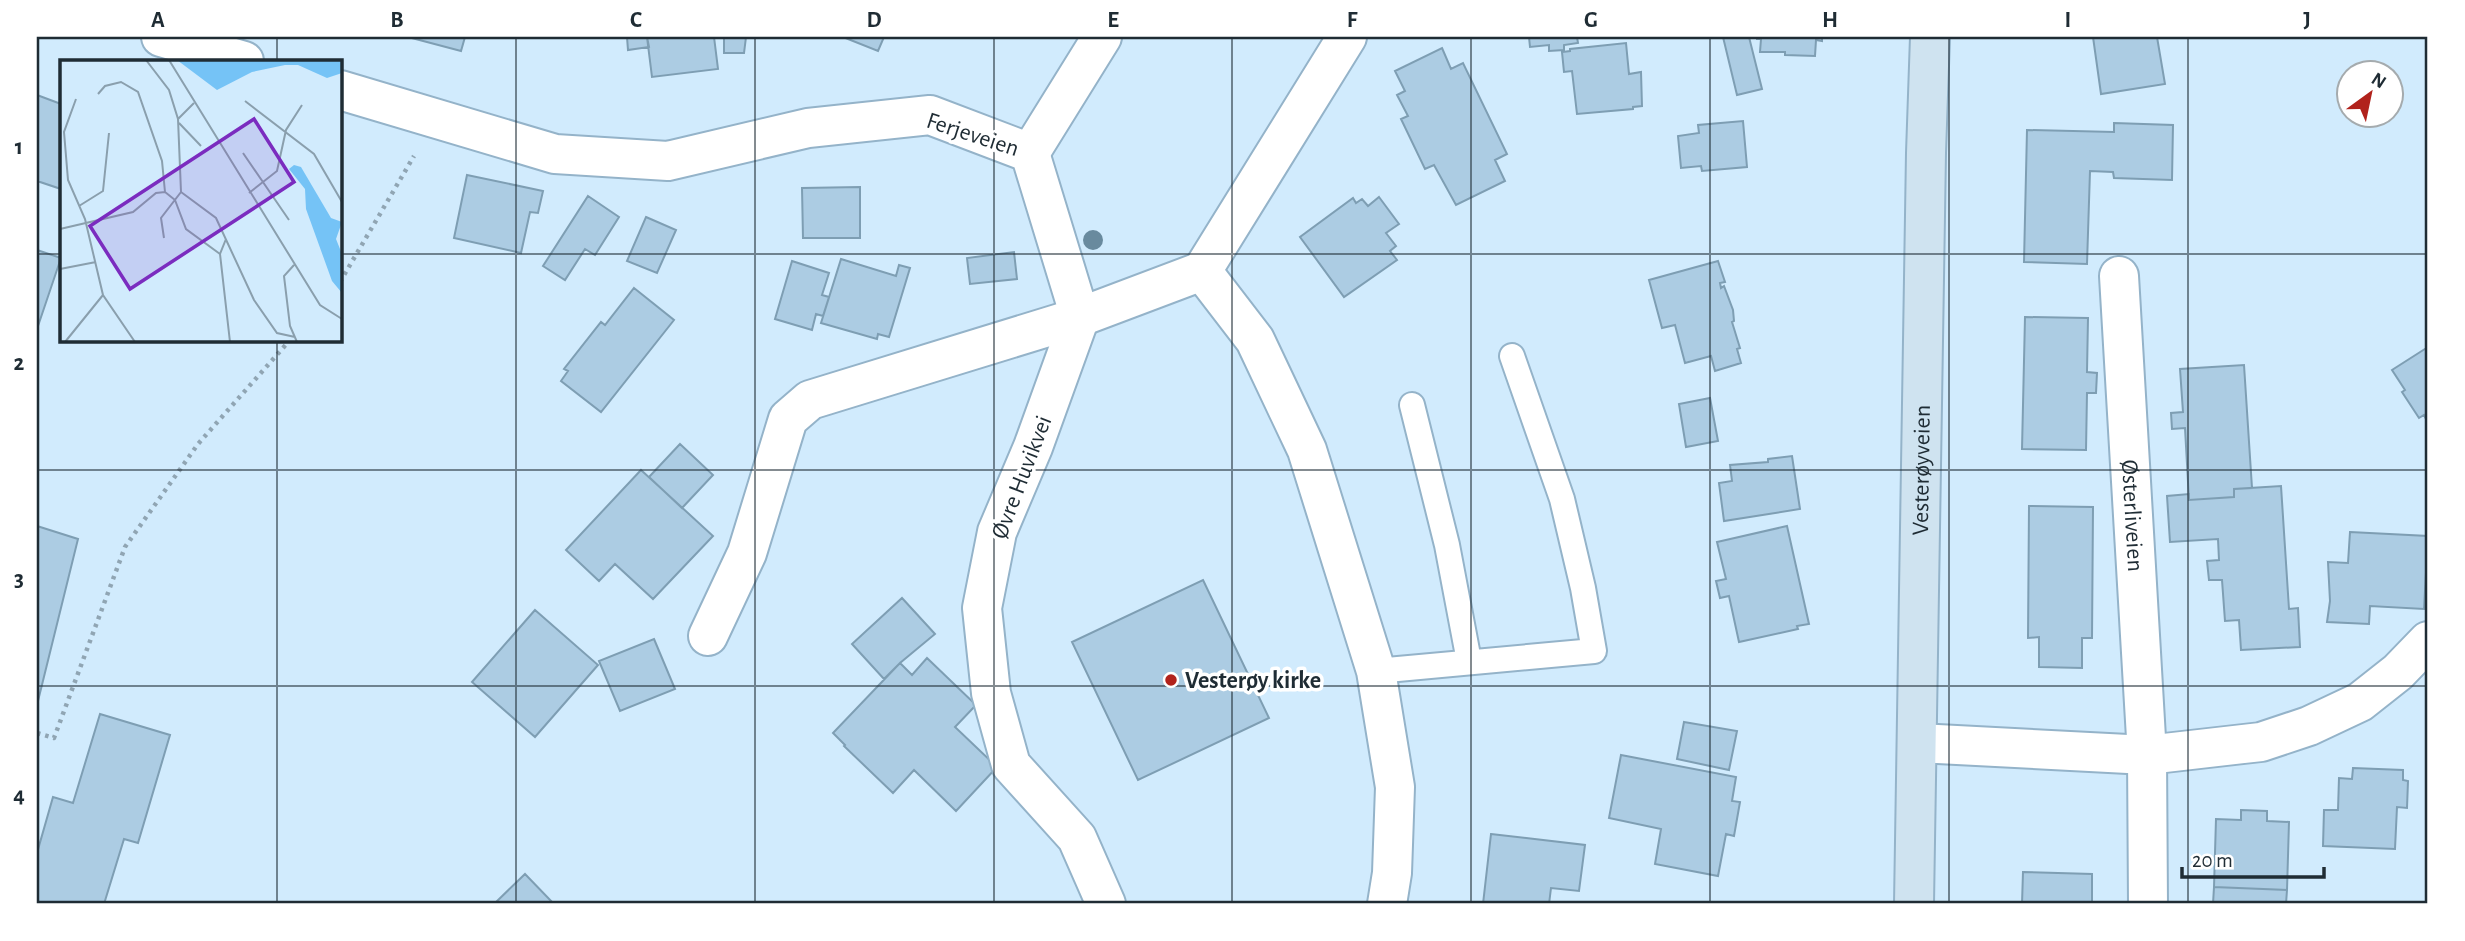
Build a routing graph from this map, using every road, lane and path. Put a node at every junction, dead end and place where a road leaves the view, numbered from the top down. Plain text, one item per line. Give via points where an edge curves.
1 (160, 37) edge
2 (1102, 37) edge
3 (1348, 37) edge
4 (1930, 37) edge
5 (240, 60) edge
6 (341, 90) edge
7 (435, 119) junction
8 (1030, 153) junction
9 (1202, 271) junction
10 (2119, 276) dead end
11 (341, 280) edge
12 (1080, 317) junction
13 (289, 341) edge
14 (1512, 356) dead end
15 (1412, 405) dead end
16 (708, 636) dead end
17 (2428, 641) edge
18 (1469, 662) junction
19 (1376, 671) junction
20 (37, 733) edge
21 (1919, 743) junction
22 (2147, 755) junction
23 (1106, 904) edge
24 (1387, 904) edge
25 (1914, 904) edge
26 (2148, 904) edge

1 - 5 street
2 - 8 street
3 - 9 street
4 - 21 main road, Vesterøyveien
6 - 7 street, Ferjeveien
7 - 8 street, Ferjeveien via 555,154 668,161 808,128 930,115
7 - 11 path
8 - 12 street, Ferjeveien
9 - 12 street
9 - 19 street via 1255,340 1307,450
10 - 22 street, Østerliveien
12 - 16 street via 810,400 788,419 747,552
12 - 23 street, Øvre Huvikvei via 997,532 982,608 992,692 1011,765 1077,838
13 - 20 path via 198,444 125,547 54,738
14 - 18 lane via 1562,499 1594,651
15 - 18 lane via 1447,545
17 - 22 street via 2360,702 2309,726 2261,742
18 - 19 lane
19 - 24 street via 1395,787
21 - 22 street
21 - 25 main road, Vesterøyveien
22 - 26 street, Østerliveien

